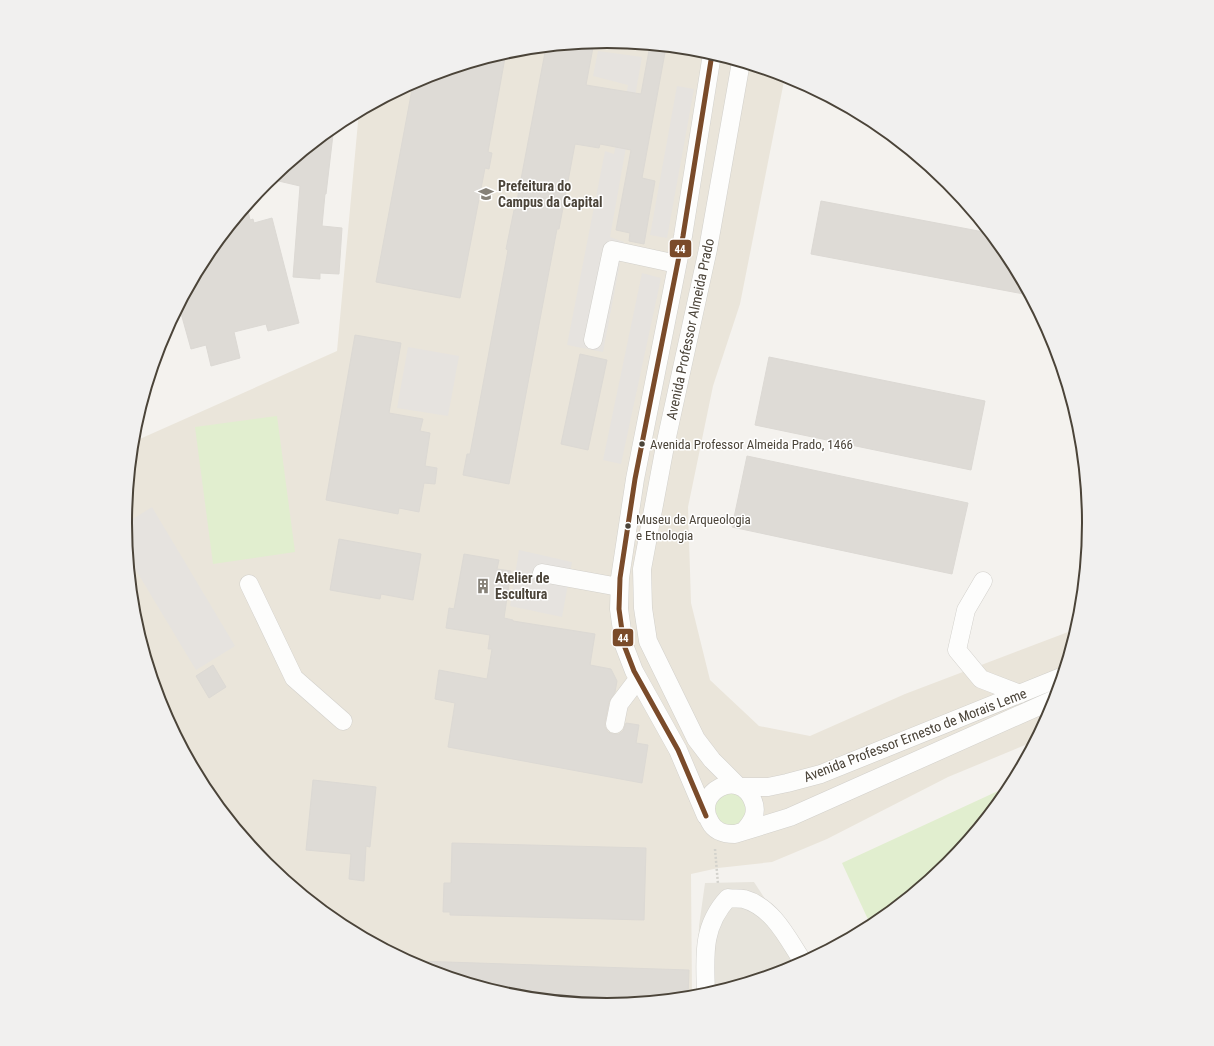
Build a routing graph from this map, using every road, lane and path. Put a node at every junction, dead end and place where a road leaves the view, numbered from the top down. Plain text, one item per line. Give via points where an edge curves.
1 (711, 60) edge
2 (740, 67) edge
3 (715, 212) junction
4 (686, 214) junction
5 (683, 236) junction
6 (708, 249) junction
7 (677, 264) junction
8 (593, 340) dead end
9 (542, 573) dead end
10 (983, 581) dead end
11 (249, 584) dead end
12 (619, 588) junction
13 (638, 678) junction
14 (1056, 679) edge
15 (1020, 694) junction
16 (1047, 703) edge
17 (343, 721) dead end
18 (616, 724) dead end
19 (740, 786) junction
20 (710, 822) junction
21 (744, 831) junction
22 (719, 907) junction
23 (799, 957) edge
24 (706, 988) edge

1 - 4 street, Avenida Professor Almeida Prado
2 - 3 street, Avenida Professor Almeida Prado
3 - 4 street via 698,220
3 - 6 street, Avenida Professor Almeida Prado
4 - 5 street, Avenida Professor Almeida Prado
5 - 6 street via 699,238
5 - 7 street, Avenida Professor Almeida Prado
6 - 19 street, Avenida Professor Almeida Prado via 665,446 642,569 643,608 648,641 696,739 712,760
7 - 8 street via 612,250
7 - 12 street, Avenida Professor Almeida Prado via 635,479
9 - 12 street
10 - 15 street via 966,610 957,650 981,679
11 - 17 street via 294,678
12 - 13 street, Avenida Professor Almeida Prado via 624,645
13 - 18 street via 619,704
13 - 20 street, Avenida Professor Almeida Prado via 678,750
14 - 15 street, Avenida Professor Ernesto de Morais Leme
15 - 19 street, Avenida Professor Ernesto de Morais Leme via 821,774 768,787
16 - 21 street, Avenida Professor Ernesto de Morais Leme via 790,817
19 - 20 street via 724,785 713,792 706,803
19 - 21 street via 751,794 756,807 753,821
20 - 21 street via 726,834
20 - 22 path
22 - 23 street via 728,898 743,899 757,904 779,924
22 - 24 street via 706,942

